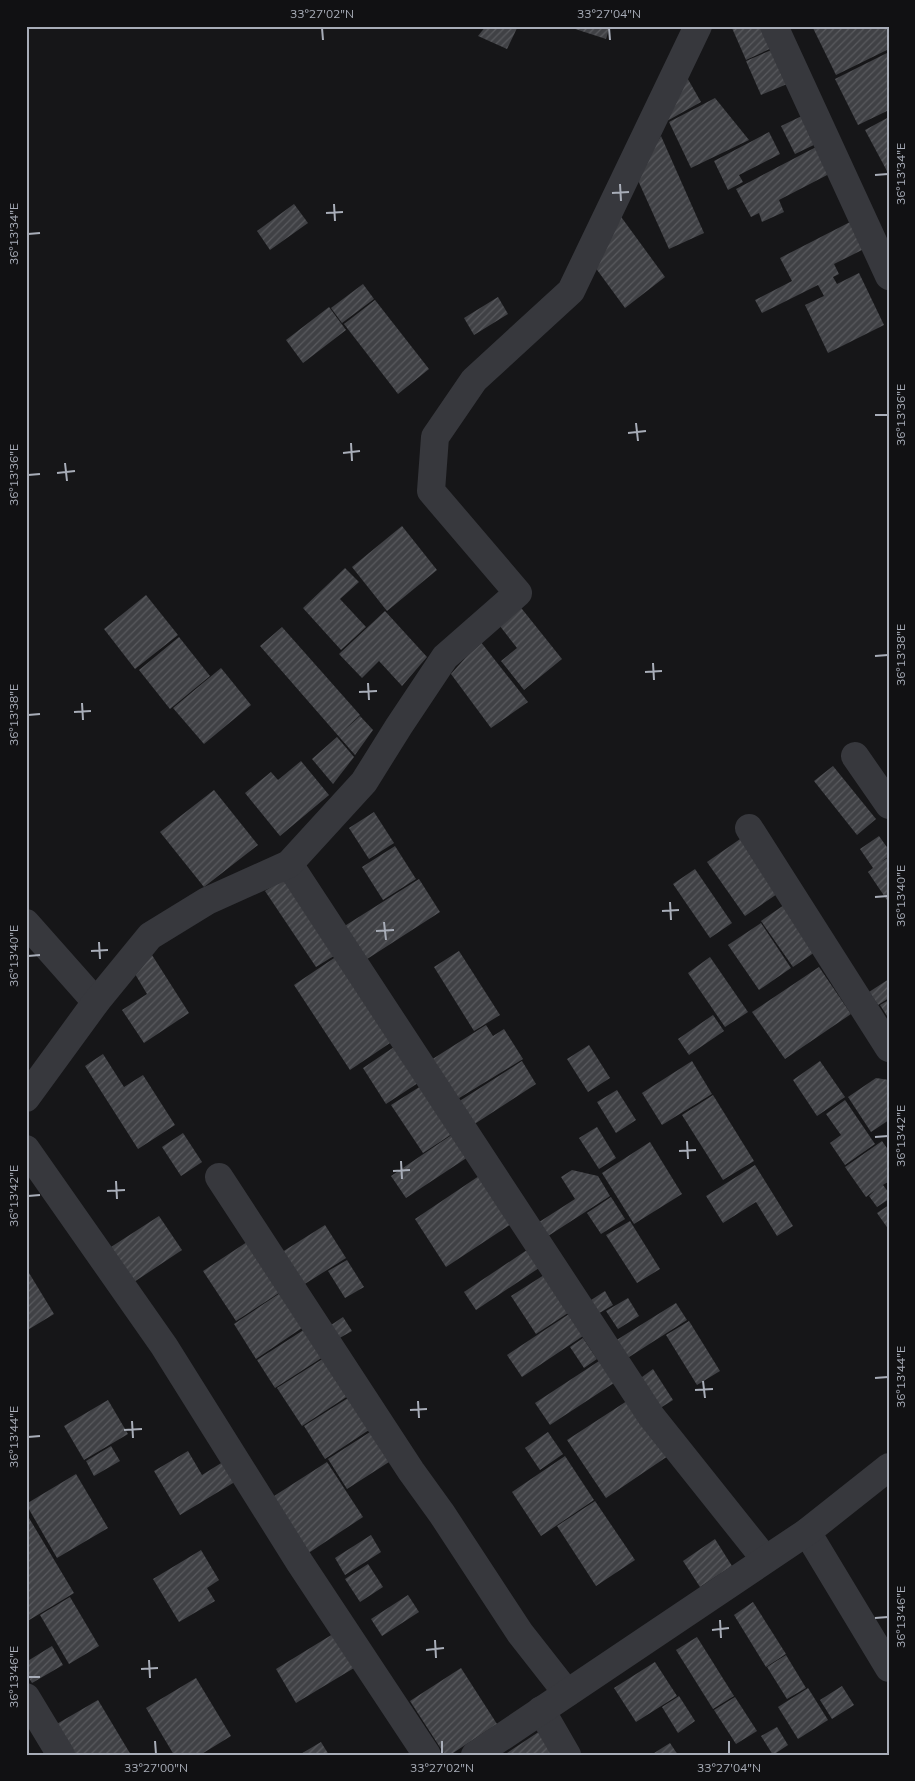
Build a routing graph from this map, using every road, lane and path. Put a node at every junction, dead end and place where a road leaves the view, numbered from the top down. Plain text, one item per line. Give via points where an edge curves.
1 (698, 26) edge
2 (774, 26) edge
3 (889, 276) edge
4 (855, 756) dead end
5 (889, 805) edge
6 (749, 828) dead end
7 (289, 864) junction
8 (26, 923) edge
9 (96, 1002) junction
10 (889, 1048) edge
11 (26, 1098) edge
12 (26, 1149) edge
13 (219, 1177) dead end
14 (889, 1467) edge
15 (807, 1532) junction
16 (765, 1559) junction
17 (889, 1668) edge
18 (566, 1693) junction
19 (26, 1697) edge
20 (541, 1710) junction
21 (61, 1755) edge
22 (427, 1755) edge
23 (475, 1755) edge
24 (567, 1755) edge

1 - 7 street via 571,291 474,380 435,437 431,491 518,593 445,656 364,782
2 - 3 street
4 - 5 street
6 - 10 street
7 - 9 street via 207,901 150,936
7 - 16 street via 650,1416
8 - 9 street
9 - 11 street
12 - 22 street via 164,1346 300,1563
13 - 18 street via 405,1463 520,1633
14 - 15 street
15 - 16 street
15 - 17 street
16 - 18 street
18 - 20 street
19 - 21 street
20 - 23 street
20 - 24 street

